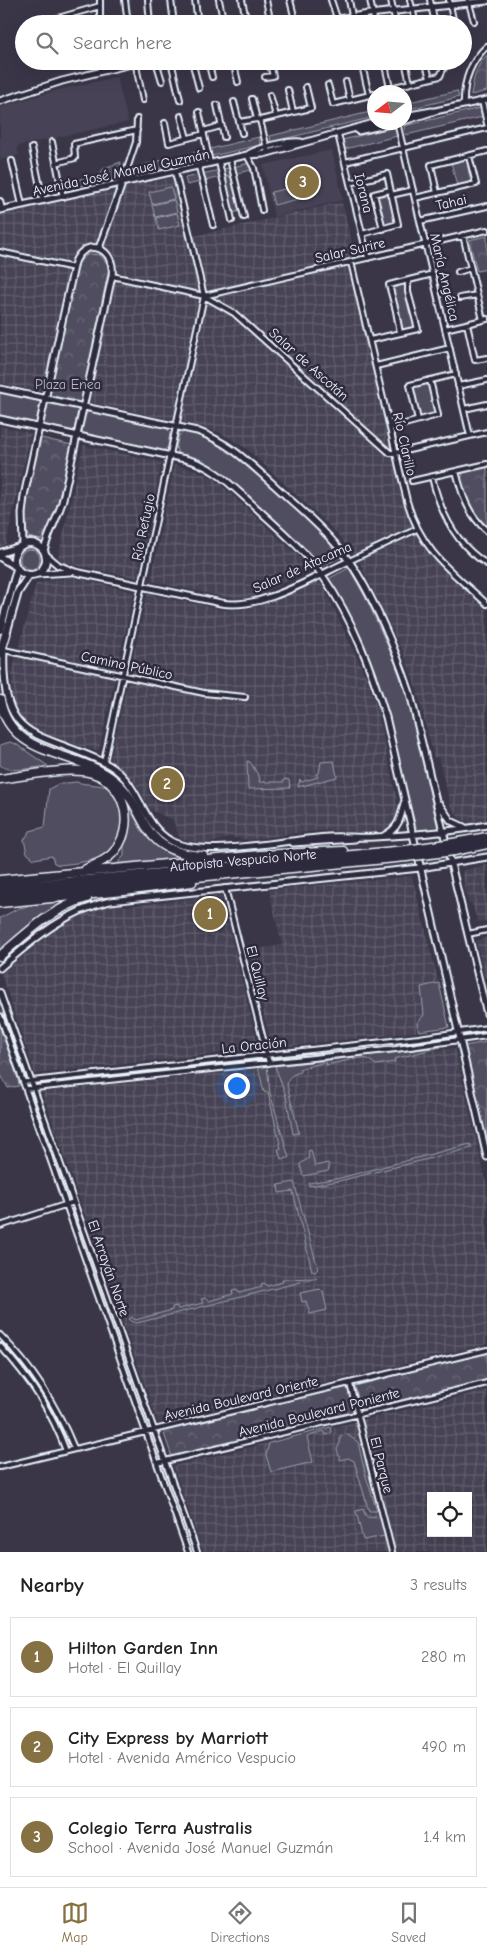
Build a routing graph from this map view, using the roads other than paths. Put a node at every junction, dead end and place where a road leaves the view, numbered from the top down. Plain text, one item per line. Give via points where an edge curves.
1 (100, 0) edge
2 (125, 0) edge
3 (148, 0) edge
4 (171, 0) edge
5 (195, 0) edge
6 (219, 0) edge
7 (242, 0) edge
8 (266, 0) edge
9 (291, 0) edge
10 (331, 0) edge
11 (349, 0) edge
12 (370, 0) edge
13 (391, 0) edge
14 (410, 0) edge
15 (430, 0) edge
16 (487, 1) edge
17 (468, 2) edge
18 (449, 3) edge
19 (100, 6) junction
20 (431, 7) junction
21 (412, 9) junction
22 (393, 11) junction
23 (373, 14) junction
24 (68, 15) edge
25 (100, 15) edge
26 (127, 15) edge
27 (149, 15) edge
28 (173, 15) edge
29 (197, 15) edge
30 (222, 15) edge
31 (245, 15) edge
32 (269, 15) edge
33 (294, 15) edge
34 (336, 15) edge
35 (351, 15) edge
36 (362, 15) edge
37 (394, 15) edge
38 (414, 15) edge
39 (433, 15) edge
40 (474, 21) dead end
41 (487, 46) edge
42 (472, 66) edge
43 (104, 70) edge
44 (137, 70) edge
45 (159, 70) edge
46 (172, 70) edge
47 (195, 70) edge
48 (210, 70) edge
49 (235, 70) edge
50 (271, 70) edge
51 (363, 70) edge
52 (386, 70) edge
53 (407, 70) edge
54 (428, 70) edge
55 (442, 70) edge
56 (470, 70) edge
57 (100, 71) joint
58 (212, 77) dead end
59 (266, 78) dead end
60 (430, 78) junction
61 (162, 81) dead end
62 (238, 82) dead end
63 (346, 82) dead end
64 (410, 83) junction
65 (390, 85) edge
66 (405, 85) edge
67 (328, 86) dead end
68 (367, 86) edge
69 (306, 87) dead end
70 (200, 88) dead end
71 (288, 90) dead end
72 (270, 95) dead end
73 (367, 96) edge
74 (252, 98) dead end
75 (143, 100) dead end
76 (180, 100) dead end
77 (350, 100) junction
78 (484, 100) edge
79 (0, 101) edge
80 (234, 102) dead end
81 (217, 105) dead end
82 (464, 105) junction
83 (199, 112) dead end
84 (293, 112) junction
85 (435, 112) junction
86 (412, 114) edge
87 (181, 116) dead end
88 (276, 116) junction
89 (137, 119) dead end
90 (259, 119) junction
91 (412, 119) edge
92 (239, 122) junction
93 (164, 123) dead end
94 (487, 124) edge
95 (222, 126) junction
96 (367, 126) edge
97 (487, 128) edge
98 (367, 129) edge
99 (137, 130) junction
100 (399, 130) edge
101 (352, 131) junction
102 (203, 133) junction
103 (242, 133) dead end
104 (338, 134) junction
105 (224, 137) dead end
106 (187, 138) junction
107 (52, 142) dead end
108 (32, 148) dead end
109 (403, 148) junction
110 (267, 150) junction
111 (487, 151) edge
112 (247, 156) junction
113 (469, 156) junction
114 (230, 160) junction
115 (12, 161) dead end
116 (219, 162) junction
117 (345, 162) junction
118 (56, 163) junction
119 (210, 164) junction
120 (199, 167) junction
121 (175, 172) junction
122 (350, 183) junction
123 (122, 184) junction
124 (413, 190) junction
125 (390, 192) junction
126 (437, 192) junction
127 (64, 197) junction
128 (414, 198) junction
129 (0, 201) edge
130 (43, 201) junction
131 (22, 205) junction
132 (487, 206) edge
133 (1, 209) edge
134 (262, 210) dead end
135 (244, 217) dead end
136 (232, 220) dead end
137 (420, 221) junction
138 (213, 225) dead end
139 (383, 229) junction
140 (487, 230) edge
141 (362, 234) junction
142 (463, 236) junction
143 (426, 244) junction
144 (99, 248) junction
145 (0, 252) edge
146 (368, 258) junction
147 (352, 262) junction
148 (74, 268) junction
149 (471, 268) junction
150 (458, 272) dead end
151 (432, 274) junction
152 (112, 276) junction
153 (408, 280) junction
154 (218, 293) junction
155 (477, 295) junction
156 (204, 296) junction
157 (460, 298) dead end
158 (215, 302) junction
159 (486, 320) edge
160 (467, 324) junction
161 (445, 329) junction
162 (400, 333) junction
163 (370, 340) junction
164 (450, 348) junction
165 (487, 358) edge
166 (376, 366) junction
167 (456, 374) junction
168 (430, 380) junction
169 (487, 380) edge
170 (458, 386) junction
171 (0, 389) edge
172 (45, 399) junction
173 (487, 404) edge
174 (84, 407) junction
175 (464, 410) junction
176 (0, 419) edge
177 (418, 420) junction
178 (39, 427) junction
179 (176, 427) junction
180 (390, 428) junction
181 (487, 432) edge
182 (78, 436) junction
183 (470, 436) junction
184 (396, 453) junction
185 (170, 456) junction
186 (487, 464) edge
187 (456, 471) junction
188 (432, 477) junction
189 (412, 481) dead end
190 (416, 529) junction
191 (487, 531) edge
192 (21, 546) junction
193 (0, 553) edge
194 (45, 553) junction
195 (0, 557) edge
196 (349, 561) junction
197 (487, 564) edge
198 (16, 567) junction
199 (75, 572) junction
200 (36, 574) junction
201 (321, 574) junction
202 (29, 576) junction
203 (142, 586) junction
204 (487, 604) edge
205 (2, 628) edge
206 (2, 652) edge
207 (0, 659) edge
208 (122, 675) junction
209 (245, 697) dead end
210 (0, 700) edge
211 (104, 762) junction
212 (0, 779) edge
213 (434, 795) junction
214 (405, 800) junction
215 (487, 825) edge
216 (470, 828) junction
217 (443, 832) junction
218 (413, 834) junction
219 (381, 836) junction
220 (487, 836) edge
221 (487, 844) edge
222 (456, 848) junction
223 (487, 849) edge
224 (380, 852) junction
225 (406, 853) junction
226 (487, 857) edge
227 (225, 858) junction
228 (452, 864) junction
229 (420, 868) junction
230 (71, 873) junction
231 (230, 874) junction
232 (0, 880) edge
233 (0, 888) edge
234 (226, 888) junction
235 (124, 891) junction
236 (0, 896) edge
237 (0, 903) edge
238 (487, 930) edge
239 (468, 934) junction
240 (0, 956) edge
241 (0, 968) edge
242 (0, 992) edge
243 (487, 1014) edge
244 (0, 1016) edge
245 (487, 1028) edge
246 (459, 1032) junction
247 (487, 1036) edge
248 (460, 1041) junction
249 (268, 1054) junction
250 (269, 1062) junction
251 (31, 1080) junction
252 (23, 1082) junction
253 (34, 1088) junction
254 (26, 1089) junction
255 (487, 1157) edge
256 (74, 1202) junction
257 (66, 1205) junction
258 (0, 1226) edge
259 (0, 1334) edge
260 (0, 1346) edge
261 (487, 1350) edge
262 (350, 1384) junction
263 (487, 1384) edge
264 (358, 1415) junction
265 (154, 1430) junction
266 (146, 1432) junction
267 (74, 1448) junction
268 (66, 1451) junction
269 (165, 1461) junction
270 (157, 1463) junction
271 (0, 1467) edge
272 (188, 1552) edge
273 (197, 1552) edge
274 (392, 1552) edge

1 - 19 street
2 - 26 street
3 - 27 street
4 - 28 street
5 - 29 street
6 - 30 street
7 - 31 street
8 - 32 street
9 - 33 street
10 - 34 street
11 - 35 street
12 - 23 street
13 - 22 street
14 - 21 street
15 - 20 street
16 - 17 street
17 - 18 street
17 - 40 street
18 - 20 street
19 - 24 street
19 - 25 street
20 - 21 street
20 - 39 street
21 - 22 street
21 - 38 street
22 - 23 street
22 - 37 street
23 - 36 street
41 - 42 street
43 - 57 street
44 - 75 street
45 - 61 street
46 - 76 street
47 - 70 street
48 - 58 street
49 - 62 street
50 - 59 street via 273,76
51 - 68 street
52 - 65 street
53 - 64 street
54 - 60 street
55 - 60 street via 440,76
56 - 82 street
57 - 79 street
60 - 64 street
63 - 77 street
64 - 66 street
67 - 77 street via 333,104
69 - 84 street via 311,108
71 - 84 street
72 - 88 street
73 - 77 street
74 - 90 street
78 - 82 street
78 - 94 street
80 - 92 street
81 - 95 street
82 - 85 street
83 - 102 street
84 - 88 street
85 - 86 street
85 - 91 street
87 - 106 street
88 - 90 street
89 - 99 street
90 - 92 street
90 - 110 street
92 - 103 street
93 - 106 street via 169,143
95 - 102 street
95 - 105 street
96 - 101 street, Avenida José Manuel Guzmán
97 - 109 street
98 - 101 street, Avenida José Manuel Guzmán
99 - 118 street via 74,144 74,159
99 - 123 street
100 - 109 street, María Angélica
101 - 104 street, Avenida José Manuel Guzmán
102 - 106 street
102 - 119 street
104 - 110 street, Avenida José Manuel Guzmán
104 - 117 street, Iorana
107 - 118 street
108 - 130 street
109 - 117 street
109 - 124 street, María Angélica
110 - 112 street, Avenida José Manuel Guzmán via 254,151
111 - 113 street
112 - 114 street, Avenida José Manuel Guzmán
112 - 134 street via 254,168
113 - 126 street via 431,165
113 - 126 street via 476,184
114 - 116 street, Avenida José Manuel Guzmán
114 - 135 street
115 - 131 street
116 - 119 street, Avenida José Manuel Guzmán
116 - 136 street
117 - 122 street, Iorana
118 - 127 street
119 - 120 street, Avenida José Manuel Guzmán
120 - 121 street, Avenida José Manuel Guzmán
120 - 138 street
121 - 123 street, Avenida José Manuel Guzmán
121 - 156 street
122 - 125 street via 387,174
122 - 141 street, Iorana
123 - 127 street, Avenida José Manuel Guzmán
123 - 144 street
124 - 125 street
124 - 128 street, María Angélica
125 - 139 street via 398,224
125 - 139 street via 374,194
126 - 128 street
127 - 130 street, Avenida José Manuel Guzmán
128 - 137 street, María Angélica
129 - 133 street
130 - 131 street, Avenida José Manuel Guzmán
131 - 133 street, Avenida José Manuel Guzmán
132 - 137 street, Tahai
137 - 143 street, María Angélica
139 - 141 street
140 - 142 street, Salar Surire
141 - 146 street, Iorana
142 - 143 street, Salar Surire
142 - 149 street
143 - 146 street, Salar Surire
143 - 151 street, María Angélica
144 - 148 street via 82,252 76,258
144 - 152 street via 112,261
145 - 148 street
146 - 147 street, Salar Surire
147 - 154 street, Salar Surire
147 - 163 street, Río Clarillo
148 - 172 street
149 - 150 street
149 - 155 street
151 - 153 street
151 - 161 street, María Angélica
152 - 156 street, Salar de Ascotán
152 - 174 street
153 - 162 street via 418,329
153 - 162 street via 389,285
154 - 156 street, Salar Surire
154 - 158 street
155 - 157 street
155 - 159 street
156 - 158 street, Salar de Ascotán
156 - 179 street, Río Refugio
158 - 184 street, Salar de Ascotán via 244,320 386,450
159 - 160 street
160 - 161 street
160 - 165 street via 475,360
161 - 164 street, María Angélica
162 - 163 street
163 - 166 street, Río Clarillo
164 - 166 street
164 - 167 street, María Angélica
166 - 180 street, Río Clarillo
167 - 168 street
167 - 170 street, María Angélica
168 - 177 street via 438,415
168 - 177 street via 410,384
169 - 170 street
170 - 175 street, María Angélica
171 - 172 street
172 - 174 street
172 - 178 street
173 - 175 street
174 - 179 street
174 - 182 street
175 - 183 street, María Angélica
176 - 178 street
177 - 180 street
178 - 182 street
178 - 192 street via 23,502
179 - 185 street, Río Refugio
179 - 196 street via 208,436 237,452 314,522
180 - 184 street, Río Clarillo
181 - 183 street
182 - 185 street
182 - 194 street via 60,510
183 - 184 street
184 - 190 street, Río Clarillo
185 - 201 street via 196,462 223,478 291,541
185 - 203 street, Río Refugio
186 - 187 street
187 - 188 street
187 - 191 street via 466,504
188 - 189 street
188 - 197 street via 451,528 462,543
190 - 196 street, Salar de Atacama
190 - 204 street, Río Clarillo via 439,560
192 - 193 main road
192 - 194 main road via 34,544
192 - 198 main road via 15,557
194 - 199 street, Salar de Atacama via 58,565
194 - 200 main road via 45,566
195 - 198 main road
196 - 201 street, Salar de Atacama
196 - 213 street via 373,604 406,680
198 - 202 main road
198 - 205 main road
199 - 200 street, Salar de Atacama
199 - 203 street, Salar de Atacama
200 - 202 main road
201 - 203 street, Salar de Atacama via 268,598 239,605
201 - 214 street via 345,614 373,678 386,717
202 - 205 main road
203 - 208 street, Río Refugio
205 - 206 highway
206 - 207 highway
206 - 208 street, Camino Público
206 - 211 street via 7,699 19,723 40,738
208 - 209 street, Camino Público via 204,693
208 - 211 street, Río Refugio
210 - 227 highway via 8,722 25,740 115,780 145,828 160,843 183,854
211 - 219 street via 128,780 154,827 166,838 190,847
212 - 230 highway via 84,771 104,778 118,792 126,817 118,846 102,861
213 - 216 street via 451,821
213 - 217 street
214 - 218 street
214 - 219 street via 397,826
215 - 216 street
216 - 217 street
217 - 218 street
217 - 228 street
218 - 219 street
218 - 229 street
220 - 222 highway, Autopista Vespucio Norte
221 - 222 highway, Autopista Vespucio Norte
222 - 223 highway
222 - 225 highway, Autopista Vespucio Norte, bridge
224 - 225 highway, Autopista Vespucio Norte
224 - 227 highway via 300,852
224 - 233 highway, Autopista Vespucio Norte
225 - 231 highway, Autopista Vespucio Norte
226 - 228 street
227 - 230 highway
228 - 229 street
228 - 239 street
229 - 234 street
229 - 246 street
230 - 232 highway
231 - 235 highway via 172,886
231 - 236 highway, Autopista Vespucio Norte
234 - 241 street via 119,899 90,906 51,926
234 - 249 street, El Quillay
235 - 237 highway
235 - 240 highway via 84,899 60,909
238 - 239 street
239 - 243 street
242 - 251 street, El Arrayán Norte
244 - 252 street, El Arrayán Norte
245 - 246 street, La Oración
246 - 248 street
246 - 249 street, La Oración
247 - 248 street, La Oración
248 - 250 street, La Oración
248 - 255 street
249 - 250 street, El Quillay
249 - 251 street, La Oración
250 - 253 street, La Oración
251 - 252 street, La Oración
251 - 253 street, El Arrayán Norte
252 - 254 street, El Arrayán Norte
253 - 254 street, La Oración
253 - 256 street, El Arrayán Norte
254 - 257 street, El Arrayán Norte
256 - 257 street
256 - 265 street, El Arrayán Norte
257 - 258 street
257 - 266 street, El Arrayán Norte
259 - 267 street via 42,1386
260 - 268 street via 38,1395
261 - 262 street, Avenida Boulevard Oriente
262 - 264 street, El Parque
262 - 265 street, Avenida Boulevard Oriente
263 - 264 street, Avenida Boulevard Poniente
264 - 269 street, Avenida Boulevard Poniente
264 - 274 street, El Parque
265 - 266 street, Avenida Boulevard Oriente
265 - 269 street, El Arrayán Norte
266 - 267 street, Avenida Boulevard Oriente
266 - 270 street, El Arrayán Norte
267 - 268 street, Avenida Boulevard Oriente
268 - 271 street, Avenida Boulevard Oriente
269 - 270 street, Avenida Boulevard Poniente
269 - 273 street, El Arrayán Norte
270 - 272 street, El Arrayán Norte

